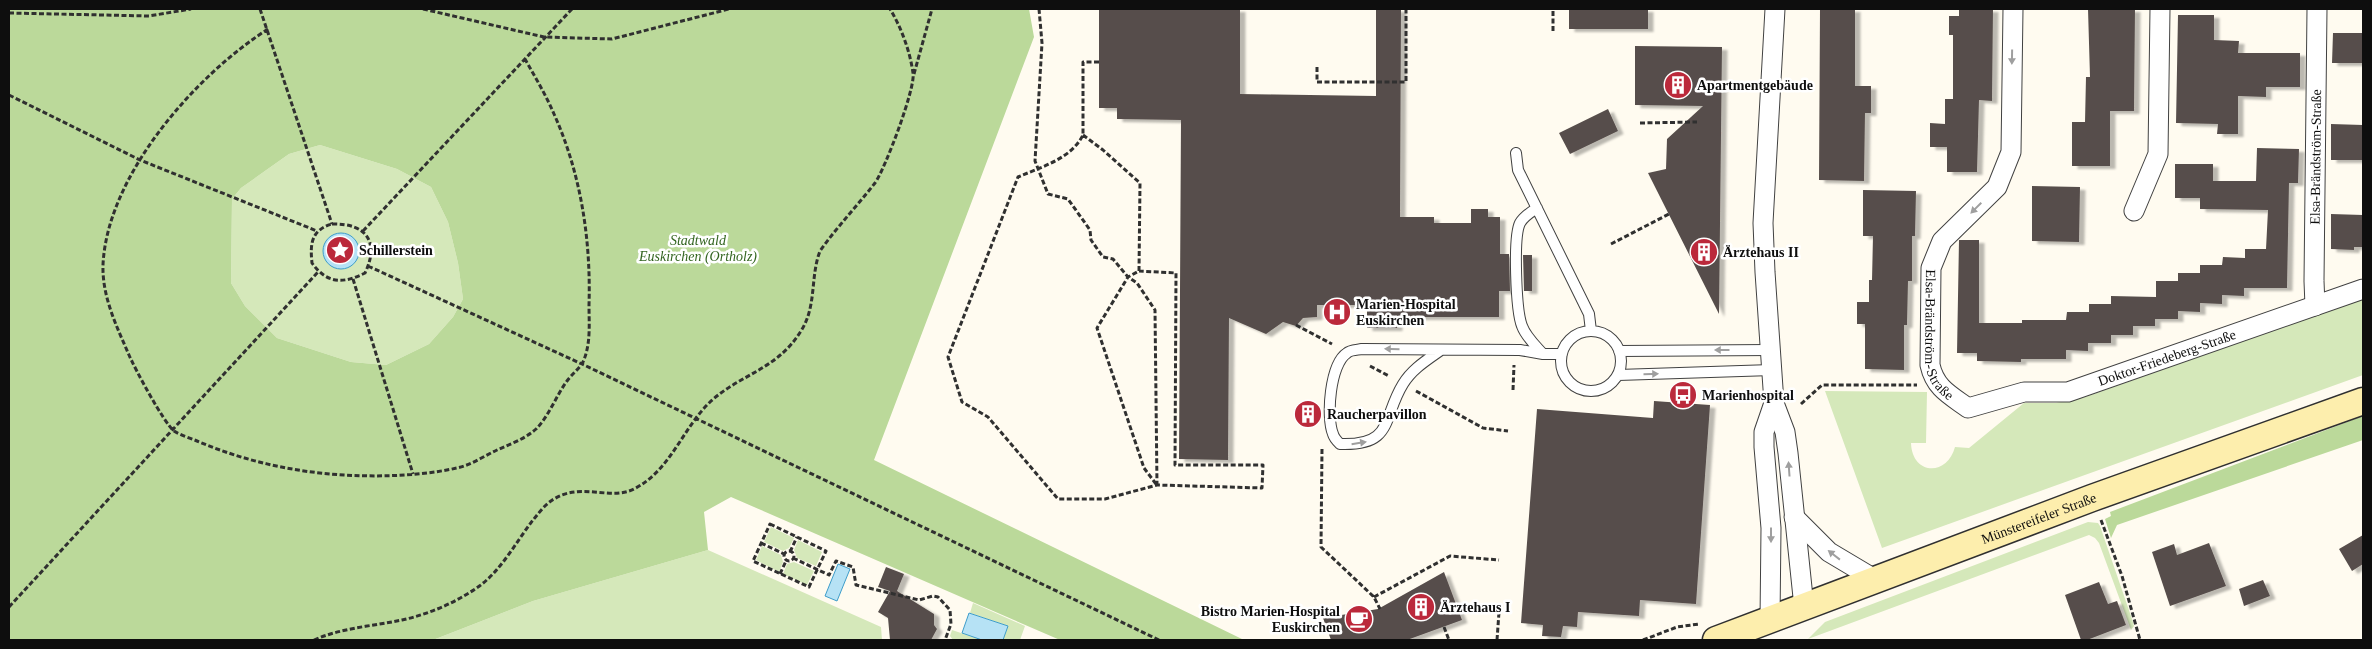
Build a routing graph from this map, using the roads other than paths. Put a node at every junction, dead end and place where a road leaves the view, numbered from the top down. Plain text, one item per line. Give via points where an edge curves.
1 (1775, 9) edge
2 (2013, 9) edge
3 (2160, 9) edge
4 (2317, 9) edge
5 (1516, 153) dead end
6 (1537, 208) junction
7 (2134, 211) dead end
8 (2363, 289) edge
9 (2316, 306) junction
10 (1591, 331) junction
11 (1441, 350) junction
12 (1771, 350) junction
13 (1619, 351) junction
14 (1543, 354) junction
15 (1562, 354) junction
16 (1772, 370) junction
17 (1618, 375) junction
18 (2363, 400) edge
19 (1774, 403) junction
20 (1968, 408) joint
21 (1794, 517) junction
22 (1876, 580) junction
23 (1804, 607) junction
24 (1770, 620) junction
25 (1716, 640) edge

1 - 12 street via 1764,222
2 -> 20 street, Elsa-Brändström-Straße via 2011,152 1998,186 1942,241 1931,268 1930,365 1933,378
3 - 7 street via 2158,154
4 - 9 street, Elsa-Brändström-Straße
5 - 6 lane via 1518,170
6 - 10 lane via 1582,296
6 - 14 lane via 1520,224 1517,291 1523,328
8 - 9 street, Doktor-Friedeberg-Straße
9 - 20 street, Doktor-Friedeberg-Straße via 2080,388 2054,393 2024,392
10 - 13 lane via 1608,337
10 - 15 lane via 1572,338
11 -> 11 lane via 1362,349 1347,352 1338,364 1331,395 1333,435 1340,444 1361,443 1378,435 1385,427 1403,384 1413,371
11 - 14 lane via 1514,350
12 -> 13 lane
12 - 16 street
13 - 17 lane
14 - 15 lane
15 - 17 lane via 1563,374 1582,390 1600,390
17 -> 16 lane
16 - 19 street
18 - 22 street, Münstereifeler Straße
21 -> 19 street via 1785,432
19 -> 24 street via 1764,440 1771,528
22 -> 21 street via 1829,552
21 - 23 street
22 - 23 street, Münstereifeler Straße
23 - 24 street, Münstereifeler Straße
24 - 25 street, Münstereifeler Straße

